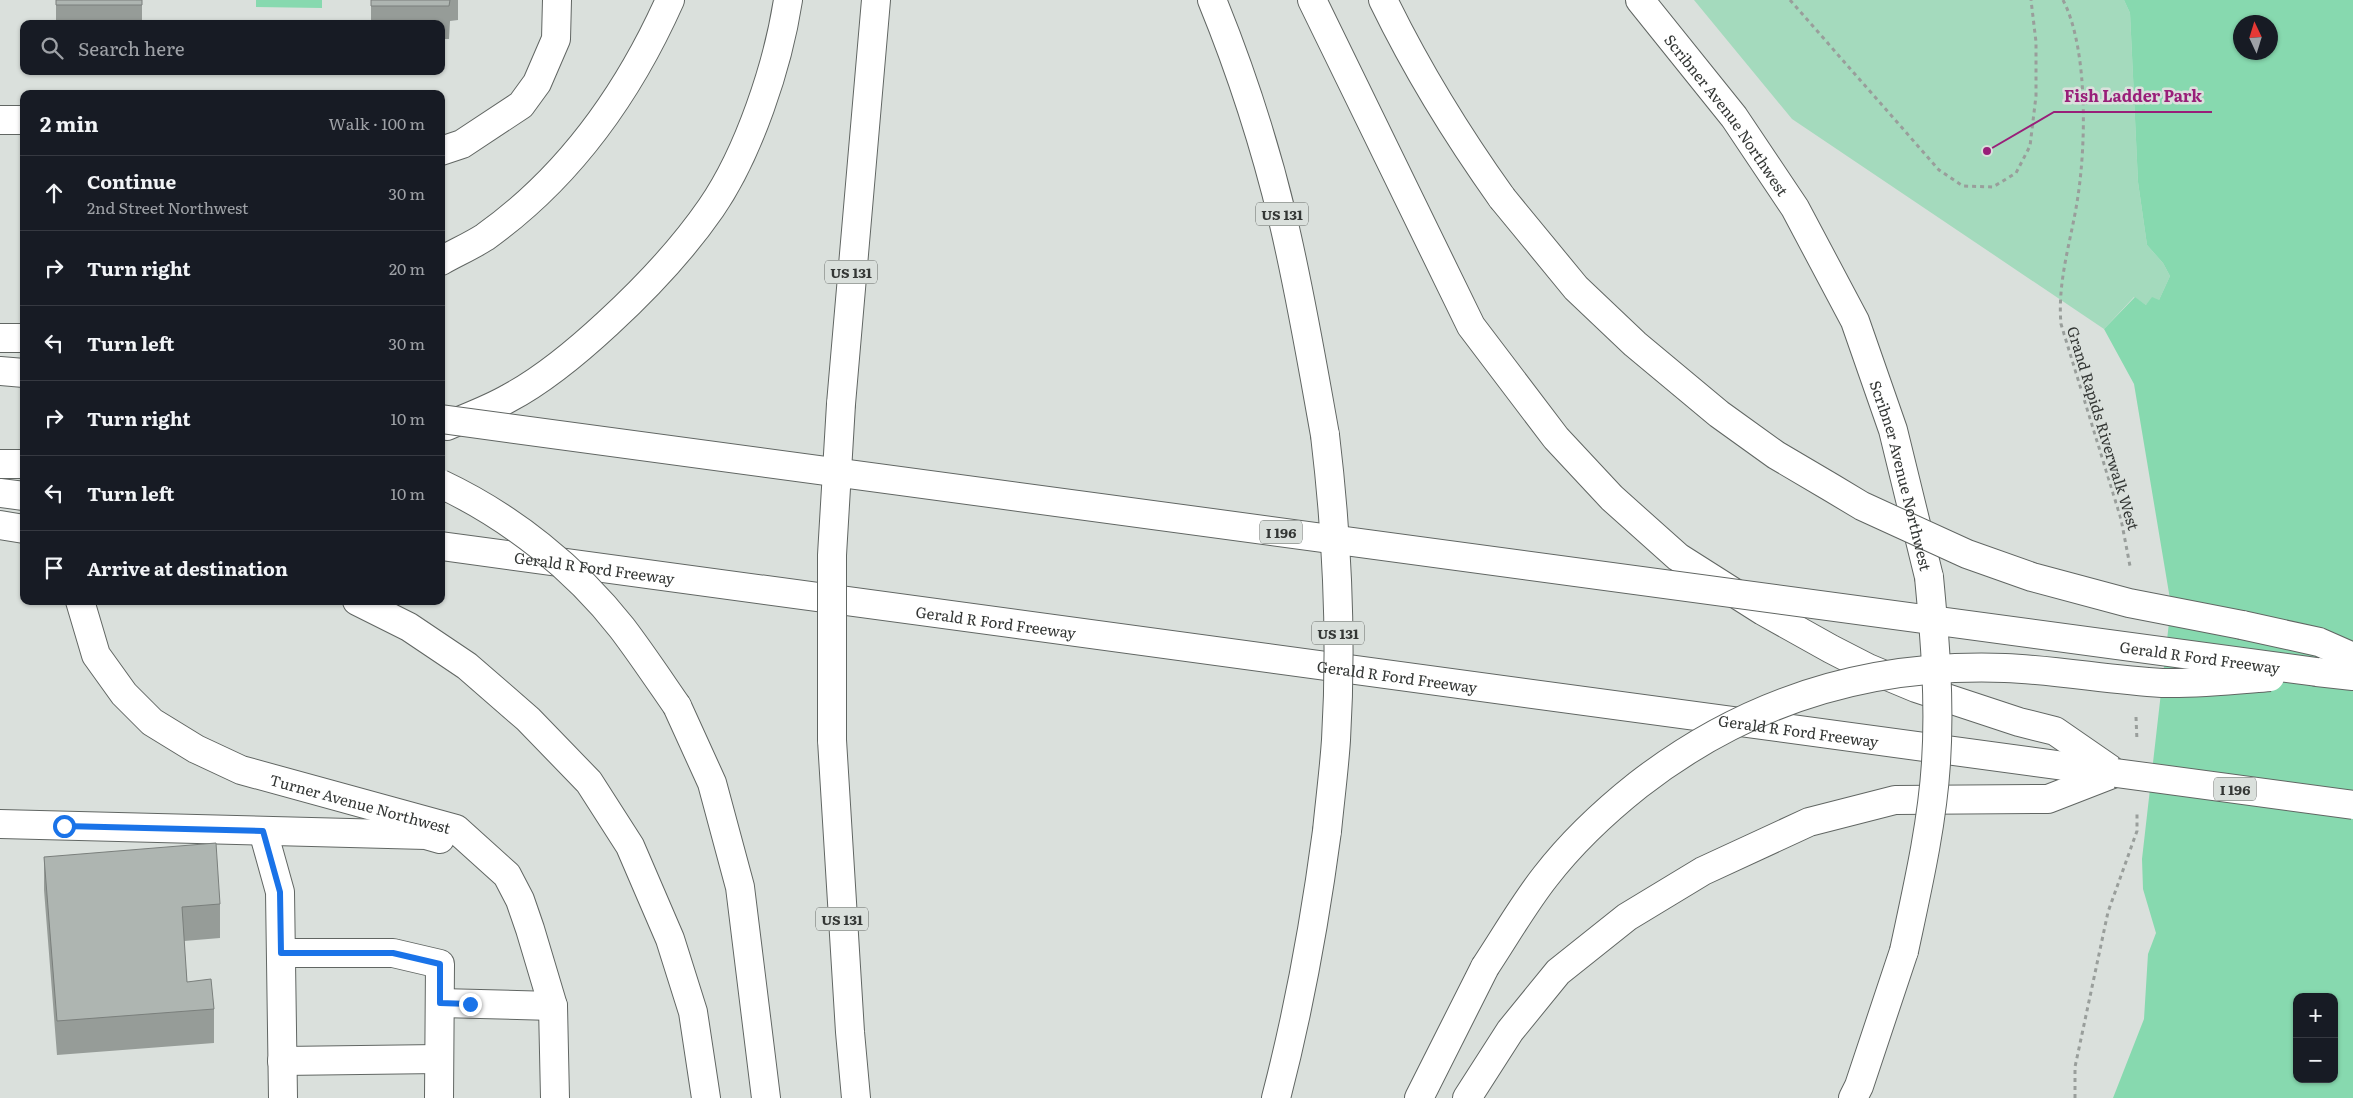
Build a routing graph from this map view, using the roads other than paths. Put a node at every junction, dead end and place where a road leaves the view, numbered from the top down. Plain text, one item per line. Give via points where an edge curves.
1 (557, 0) edge
2 (670, 0) edge
3 (788, 0) edge
4 (876, 0) edge
5 (1212, 0) edge
6 (1312, 0) edge
7 (1383, 0) edge
8 (1640, 0) edge
9 (0, 120) edge
10 (20, 120) edge
11 (445, 150) edge
12 (445, 259) edge
13 (0, 338) edge
14 (20, 338) edge
15 (0, 371) edge
16 (20, 372) edge
17 (445, 419) edge
18 (445, 426) edge
19 (0, 464) edge
20 (20, 464) edge
21 (445, 486) edge
22 (0, 493) edge
23 (20, 496) edge
24 (0, 525) edge
25 (20, 528) edge
26 (445, 547) edge
27 (81, 605) edge
28 (365, 605) edge
29 (2353, 657) edge
30 (2316, 672) junction
31 (2353, 676) edge
32 (2116, 773) junction
33 (2353, 805) edge
34 (0, 824) edge
35 (263, 831) junction
36 (476, 847) junction
37 (281, 953) junction
38 (440, 1003) junction
39 (554, 1006) junction
40 (440, 1059) junction
41 (282, 1061) junction
42 (283, 1098) edge
43 (439, 1098) edge
44 (555, 1098) edge
45 (706, 1098) edge
46 (766, 1098) edge
47 (856, 1098) edge
48 (1276, 1098) edge
49 (1418, 1098) edge
50 (1466, 1098) edge
51 (1853, 1098) edge

1 - 11 main road via 556,39 537,83 521,105 462,144
2 - 12 main road via 628,82 604,120 574,157 528,202 484,238
3 - 18 main road via 761,103 736,163 712,206 687,240 634,299 582,348 510,398
4 - 47 main road, US 131, bridge via 841,404 832,556 832,740
5 - 48 main road, US 131, bridge via 1257,124 1283,220 1325,436 1332,490 1339,648 1336,740 1317,909 1294,1031
6 - 32 main road via 1471,326 1556,438 1612,498 1678,558 1762,611 1831,649 1916,688 2055,731
7 - 29 main road, bridge via 1437,102 1466,148 1502,198 1576,288 1668,372 1776,455 1862,506 1967,554 2032,577 2129,603 2319,642
8 - 51 main road, Scribner Avenue Northwest, bridge via 1734,117 1795,208 1856,321 1892,430 1929,577 1938,678 1936,764 1922,864 1904,951
9 - 10 main road
13 - 14 main road
15 - 16 main road
17 - 30 main road, Gerald R Ford Freeway / I 196, bridge
19 - 20 main road
21 - 46 main road, bridge via 494,513 539,545 577,578 622,628 677,706 712,783 740,887
22 - 23 main road
24 - 25 main road
26 - 32 main road, Gerald R Ford Freeway / I 196
27 - 36 main road, Turner Avenue Northwest via 96,655 124,694 159,726 196,749 241,770 456,829
28 - 45 main road via 409,626 467,666 528,719 589,782 630,846 670,939 693,1012
30 - 31 main road, Gerald R Ford Freeway / I 196
30 - 49 main road, bridge via 2217,682 2162,683 2004,668 1919,670 1868,677 1826,688 1759,712 1710,736 1659,769 1609,808 1545,876 1485,967
32 - 33 main road, Gerald R Ford Freeway / I 196, bridge
32 - 50 main road via 2048,799 1896,800 1809,822 1703,871 1627,917 1558,972 1510,1031
34 - 35 main road
35 - 36 main road via 426,835
35 - 37 main road via 280,892
36 - 39 main road, Turner Avenue Northwest via 507,875 520,900
37 - 38 main road via 393,953 440,964
37 - 41 main road
38 - 39 main road
38 - 40 main road
39 - 44 main road, Turner Avenue Northwest
40 - 41 main road
40 - 43 main road
41 - 42 main road

